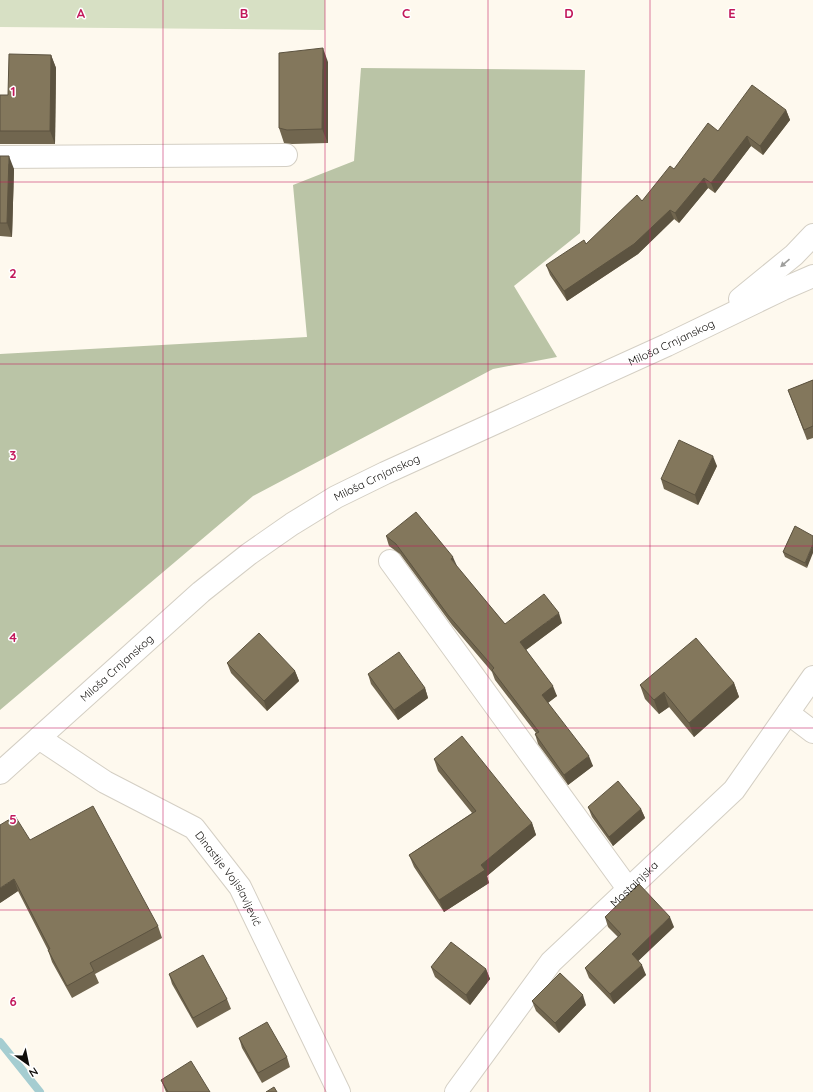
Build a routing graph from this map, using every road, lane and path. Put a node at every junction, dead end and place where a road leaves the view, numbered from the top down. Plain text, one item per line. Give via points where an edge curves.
1 (286, 156) dead end
2 (0, 158) edge
3 (813, 235) edge
4 (813, 276) edge
5 (667, 345) junction
6 (390, 561) dead end
7 (813, 677) edge
8 (788, 713) junction
9 (813, 732) edge
10 (39, 738) junction
11 (0, 773) edge
12 (629, 890) junction
13 (339, 1092) edge
14 (456, 1092) edge

1 - 2 street
3 -> 5 street via 794,255 747,293 720,313
4 - 5 street, Miloša Crnjanskog
5 - 10 street, Miloša Crnjanskog via 385,473 336,497 292,524 225,572
6 - 12 street
7 - 8 street, Mostainjska
8 - 9 street
8 - 12 street, Mostainjska via 734,790
10 - 11 street, Miloša Crnjanskog
10 - 13 street, Dinastije Vojislavljević via 105,782 194,828 240,887
12 - 14 street, Mostainjska via 551,962

